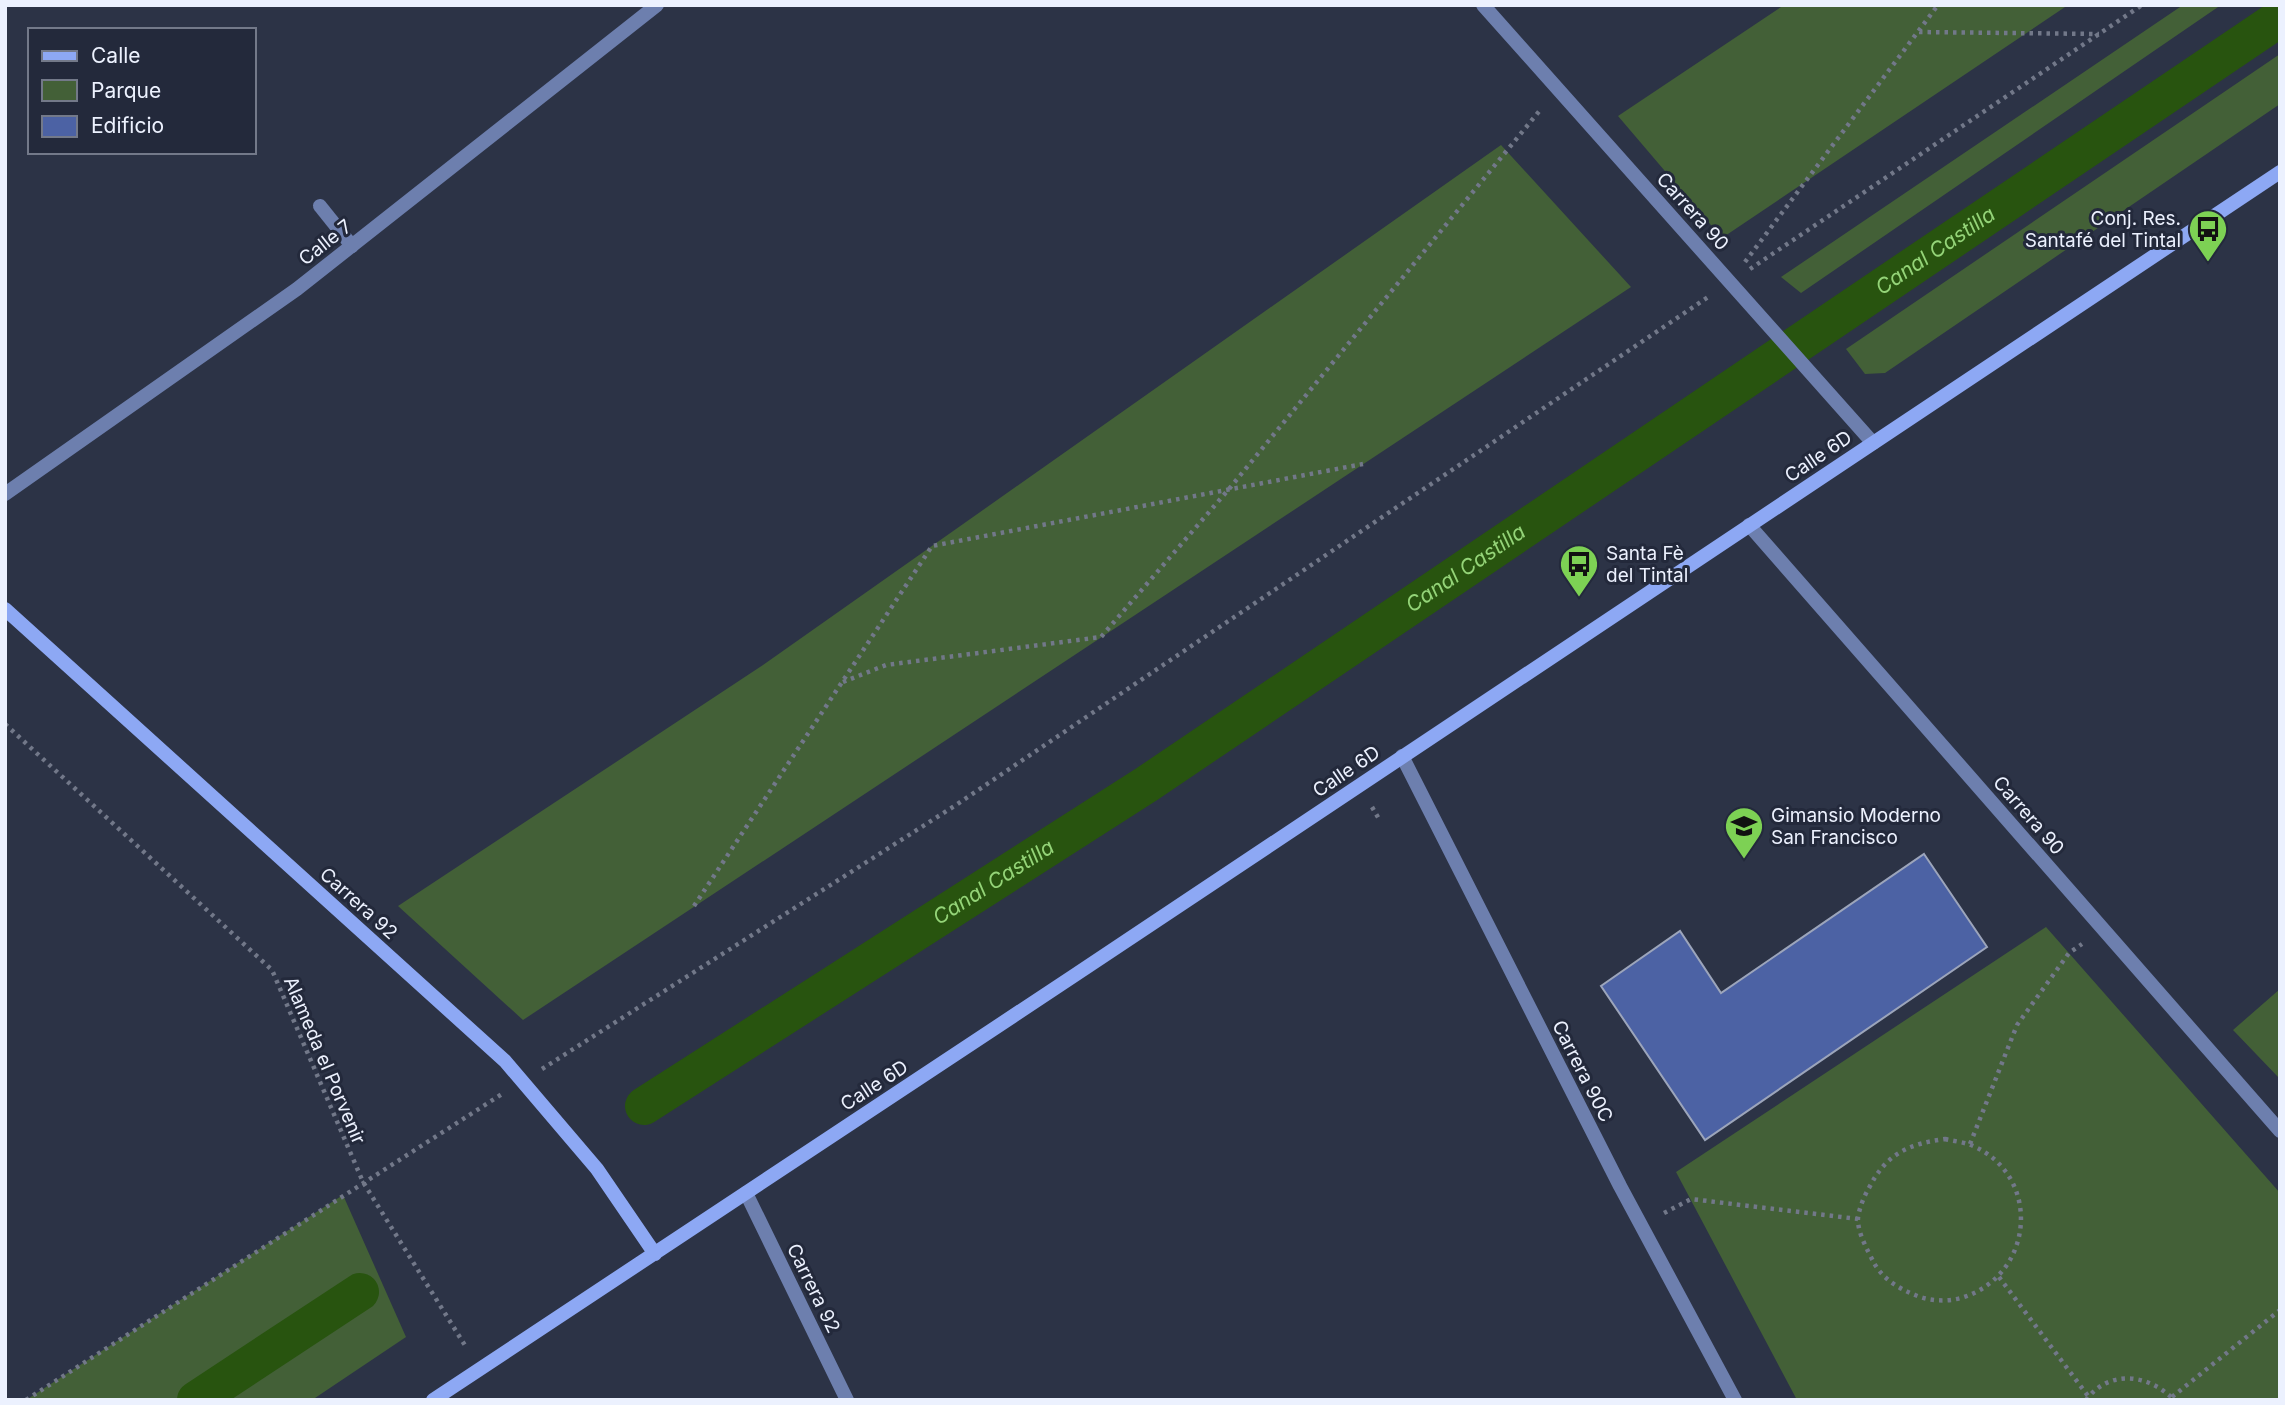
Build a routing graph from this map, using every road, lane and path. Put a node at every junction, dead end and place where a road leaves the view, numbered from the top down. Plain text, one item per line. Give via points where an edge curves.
1 (657, 5) edge
2 (1483, 5) edge
3 (1938, 5) edge
4 (2142, 5) edge
5 (1918, 32) junction
6 (2099, 34) junction
7 (1557, 89) junction
8 (2280, 172) edge
9 (320, 206) dead end
10 (352, 246) junction
11 (1730, 282) junction
12 (1873, 443) junction
13 (1363, 464) dead end
14 (1229, 489) junction
15 (5, 494) edge
16 (1749, 525) junction
17 (5, 609) edge
18 (843, 682) junction
19 (5, 724) edge
20 (1402, 756) junction
21 (1372, 807) dead end
22 (1379, 819) dead end
23 (694, 906) dead end
24 (2103, 929) junction
25 (523, 1081) junction
26 (2280, 1131) edge
27 (1970, 1144) junction
28 (363, 1182) junction
29 (746, 1193) junction
30 (1858, 1219) junction
31 (1641, 1225) junction
32 (655, 1254) junction
33 (1998, 1277) junction
34 (2280, 1310) edge
35 (479, 1368) junction
36 (2087, 1398) edge
37 (2173, 1399) edge
38 (26, 1400) edge
39 (433, 1400) edge
40 (847, 1400) edge
41 (1735, 1400) edge

1 - 10 street, Calle 7
2 - 7 street, Carrera 90
3 - 5 path
4 - 6 path
5 - 6 path
5 - 11 path
6 - 11 path
7 - 11 street, Carrera 90
7 - 14 path
8 - 12 street, Calle 6D
9 - 10 street
10 - 15 street, Calle 7
11 - 12 street, Carrera 90
11 - 25 path via 956,805
12 - 16 street, Calle 6D
13 - 14 path
14 - 18 path via 1101,638 886,665
14 - 18 path via 932,545
16 - 20 street, Calle 6D
16 - 24 street, Carrera 90
17 - 25 street, Carrera 92
18 - 23 path
19 - 28 path, Alameda el Porvenir via 272,970
20 - 29 street, Calle 6D
20 - 31 street, Carrera 90C
21 - 22 path
24 - 26 street, Carrera 90
24 - 27 path via 2069,953 2017,1025
25 - 28 path
25 - 32 street, Carrera 92 via 597,1169
27 - 30 path via 1945,1139 1919,1143 1896,1154 1877,1171
27 - 33 path via 1993,1158 2010,1178 2020,1203 2021,1230 2014,1255
28 - 35 path, Alameda el Porvenir
28 - 38 path
29 - 32 street, Calle 6D
29 - 40 street, Carrera 92
30 - 31 path via 1690,1199
30 - 33 path via 1878,1270 1898,1289 1924,1299 1951,1301 1977,1293
31 - 41 street, Carrera 90C
32 - 35 street, Calle 6D
33 - 36 path
34 - 37 path
35 - 39 street, Calle 6D
36 - 37 path via 2104,1384 2140,1378

